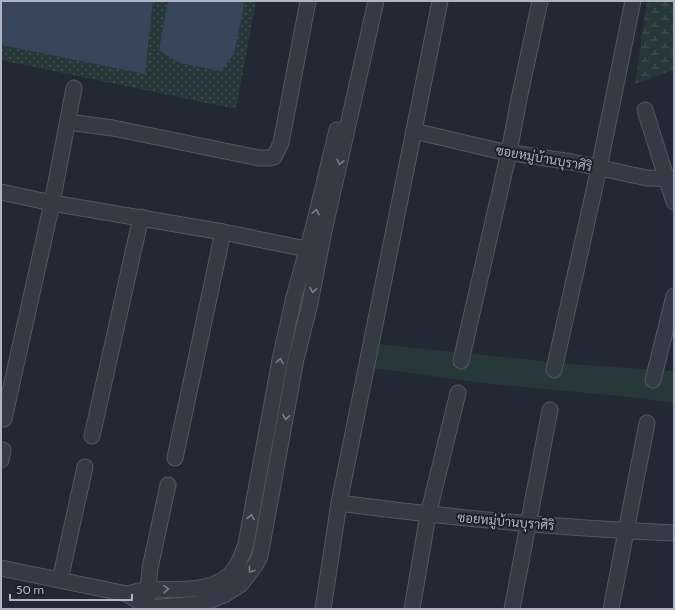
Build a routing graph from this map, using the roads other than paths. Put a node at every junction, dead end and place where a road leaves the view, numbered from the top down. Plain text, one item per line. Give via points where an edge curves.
1 (308, 1) edge
2 (367, 1) edge
3 (376, 1) edge
4 (440, 1) edge
5 (540, 1) edge
6 (633, 1) edge
7 (74, 88) dead end
8 (645, 110) dead end
9 (68, 122) junction
10 (414, 130) junction
11 (509, 152) junction
12 (599, 168) junction
13 (670, 179) edge
14 (1, 192) edge
15 (674, 202) edge
16 (52, 203) junction
17 (141, 218) junction
18 (223, 232) junction
19 (314, 251) junction
20 (674, 296) edge
21 (461, 360) dead end
22 (554, 370) dead end
23 (653, 380) dead end
24 (458, 393) dead end
25 (550, 410) dead end
26 (4, 419) dead end
27 (647, 423) dead end
28 (92, 436) dead end
29 (266, 436) junction
30 (282, 438) junction
31 (175, 458) dead end
32 (85, 467) dead end
33 (168, 485) dead end
34 (339, 503) junction
35 (428, 515) junction
36 (528, 524) junction
37 (626, 530) junction
38 (674, 533) edge
39 (246, 544) junction
40 (262, 548) junction
41 (1, 568) edge
42 (60, 580) junction
43 (148, 590) junction
44 (128, 594) junction
45 (149, 608) edge
46 (323, 609) edge
47 (412, 609) edge
48 (512, 609) edge
49 (611, 609) edge

1 - 9 street via 280,143 274,157 259,158 113,128
19 -> 2 street
3 -> 19 street via 324,231
4 - 10 street
5 - 11 street
6 - 12 street
7 - 9 street
8 - 13 street
9 - 16 street
10 - 11 street, ซอยหมู่บ้านบุราศิริ
10 - 34 street
11 - 12 street, ซอยหมู่บ้านบุราศิริ
11 - 21 street
12 - 13 street, ซอยหมู่บ้านบุราศิริ via 648,178
12 - 22 street
13 - 15 street
14 - 16 street
16 - 17 street
16 - 26 street
17 - 18 street
17 - 28 street
18 - 19 street
18 - 31 street
29 -> 19 street via 282,353
19 -> 30 street via 310,303 296,359
20 - 23 street
24 - 35 street
25 - 36 street
27 - 37 street
29 - 30 street
39 -> 29 street
30 - 40 street
32 - 42 street
33 - 43 street via 150,568
34 - 35 street, ซอยหมู่บ้านบุราศิริ
34 - 46 street
35 - 36 street, ซอยหมู่บ้านบุราศิริ
35 - 47 street
36 - 37 street, ซอยหมู่บ้านบุราศิริ
36 - 48 street
37 - 38 street, ซอยหมู่บ้านบุราศิริ
37 - 49 street
39 - 40 street
43 -> 39 street via 190,589 216,584 234,570
40 -> 45 street via 256,564 241,584 224,595 197,604
41 - 42 street
42 - 44 street
43 - 44 street
43 - 45 street
44 - 45 street

